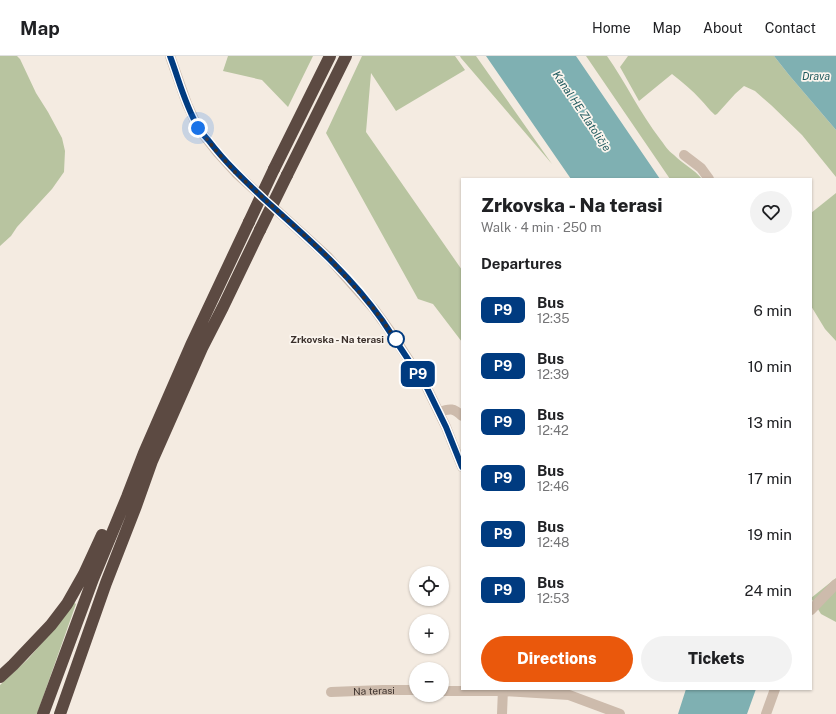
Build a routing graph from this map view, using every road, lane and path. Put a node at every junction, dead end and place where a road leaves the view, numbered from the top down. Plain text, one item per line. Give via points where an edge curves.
1 (170, 56) edge
2 (330, 56) edge
3 (346, 56) edge
4 (684, 155) dead end
5 (708, 178) edge
6 (439, 412) junction
7 (461, 415) edge
8 (461, 464) edge
9 (127, 497) junction
10 (836, 584) edge
11 (812, 609) edge
12 (0, 677) edge
13 (409, 690) edge
14 (503, 690) edge
15 (775, 690) edge
16 (449, 691) edge
17 (331, 692) dead end
18 (43, 714) edge
19 (60, 714) edge
20 (502, 714) edge
21 (620, 714) edge
22 (766, 714) edge

1 - 6 street via 198,128 236,173 328,257 374,309 398,342
2 - 9 highway, bridge via 274,169 175,382
3 - 19 highway, bridge via 202,348 152,461
4 - 5 street via 702,168
6 - 7 street via 452,409
6 - 8 street
9 - 12 highway via 118,502 67,604 52,625
9 - 18 highway via 93,578
10 - 11 street
13 - 17 street, Na terasi
14 - 16 street
14 - 20 street
14 - 21 street via 569,695
15 - 22 street

